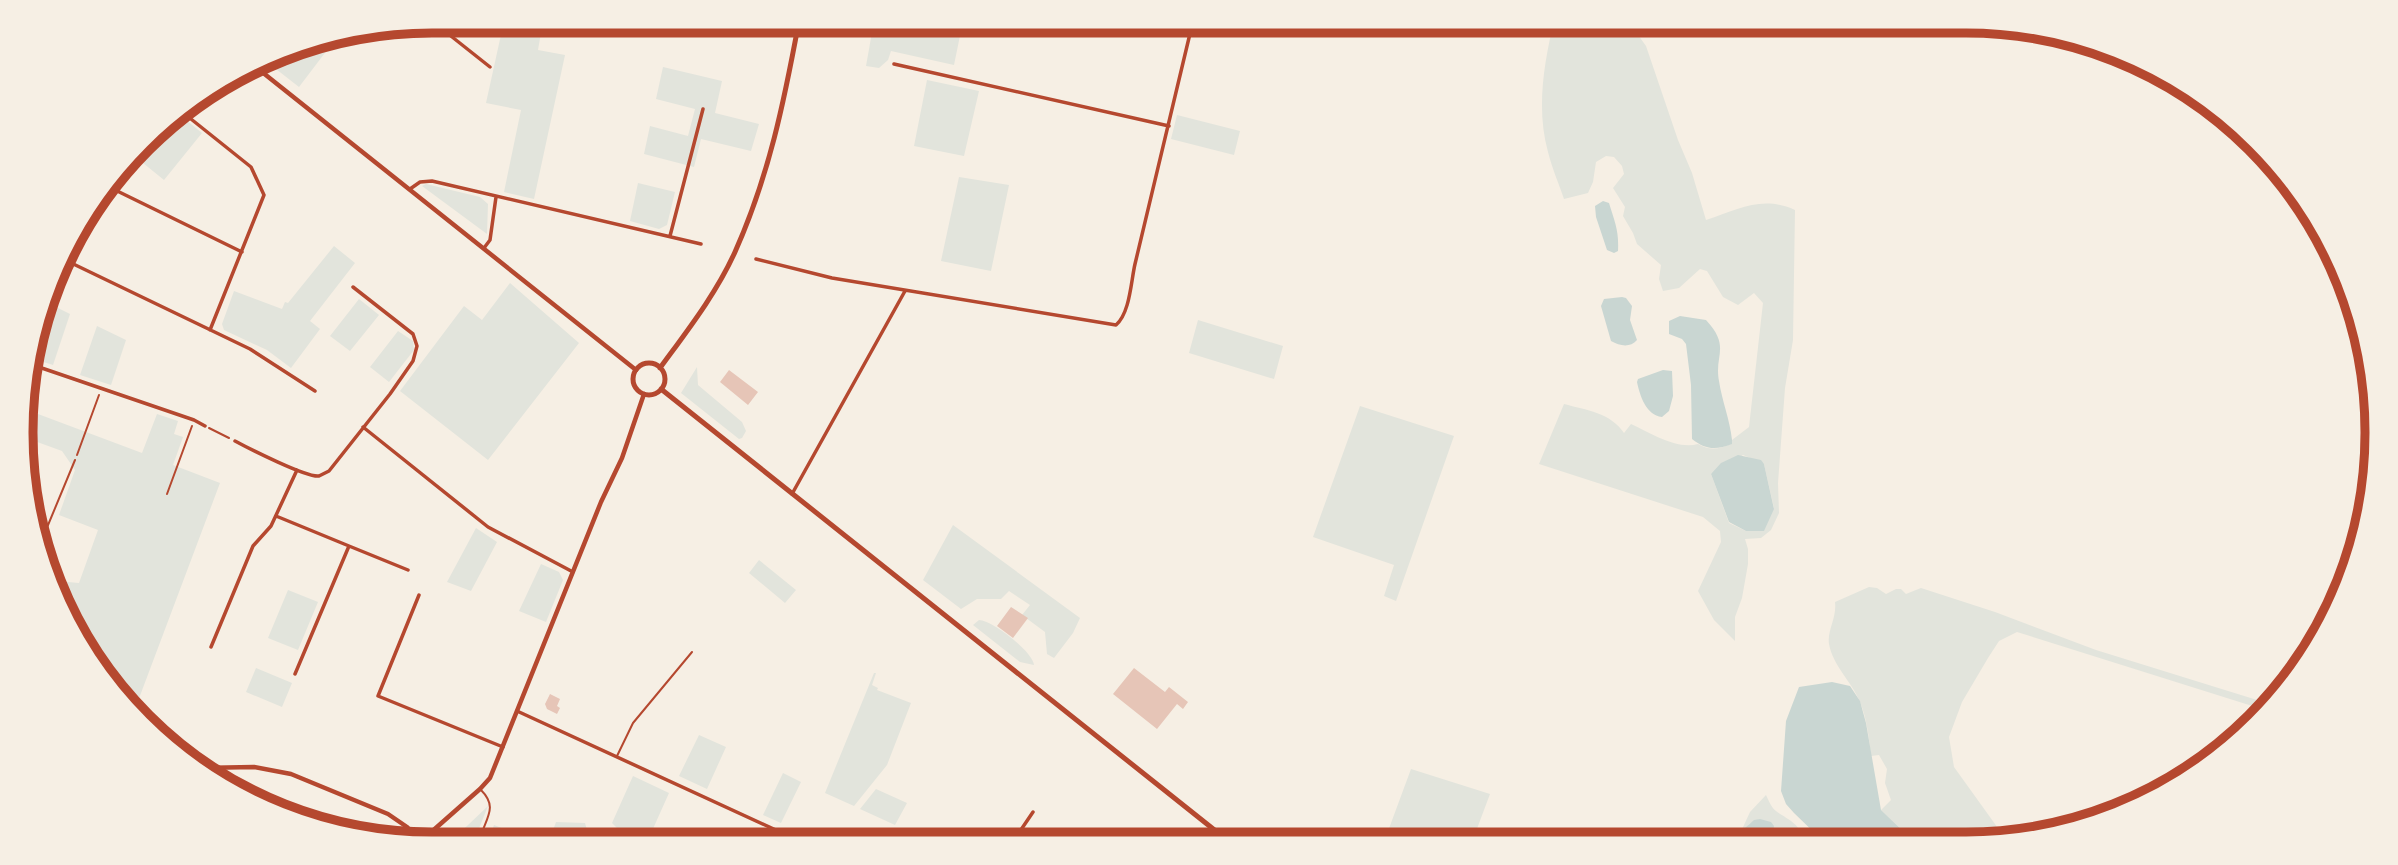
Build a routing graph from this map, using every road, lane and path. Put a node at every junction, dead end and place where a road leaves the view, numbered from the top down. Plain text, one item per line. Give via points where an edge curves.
1 (447, 33) edge
2 (797, 33) edge
3 (1190, 33) edge
4 (894, 64) dead end
5 (490, 67) dead end
6 (262, 72) edge
7 (703, 109) dead end
8 (188, 117) edge
9 (1169, 126) junction
10 (115, 190) edge
11 (411, 190) junction
12 (496, 197) junction
13 (670, 236) junction
14 (701, 244) dead end
15 (484, 248) junction
16 (243, 252) junction
17 (756, 259) dead end
18 (71, 263) edge
19 (353, 287) dead end
20 (905, 290) junction
21 (210, 330) junction
22 (39, 367) edge
23 (660, 368) junction
24 (636, 370) junction
25 (102, 388) junction
26 (661, 389) junction
27 (315, 391) dead end
28 (644, 394) junction
29 (194, 420) junction
30 (205, 426) joint
31 (363, 427) junction
32 (235, 441) joint
33 (75, 460) joint
34 (297, 470) junction
35 (167, 494) dead end
36 (792, 494) junction
37 (276, 516) junction
38 (46, 531) edge
39 (349, 546) junction
40 (408, 570) dead end
41 (573, 572) junction
42 (419, 595) dead end
43 (211, 647) dead end
44 (692, 652) dead end
45 (295, 674) dead end
46 (517, 712) junction
47 (503, 747) junction
48 (617, 757) junction
49 (217, 768) edge
50 (481, 789) junction
51 (1033, 812) dead end
52 (411, 831) edge
53 (432, 832) edge
54 (482, 832) dead end
55 (780, 832) edge
56 (1019, 832) edge
57 (1217, 832) edge

1 - 5 street
2 - 23 main road via 765,177 734,253
3 - 9 street
4 - 9 street
6 - 11 street
7 - 13 street
8 - 16 street via 251,167 262,189 264,195
9 - 20 street via 1127,302 1122,320 1116,324
10 - 16 street
11 - 12 street via 420,182 432,181
11 - 15 street
12 - 13 street
12 - 15 street via 490,240
13 - 14 street
15 - 24 street
16 - 21 street
17 - 20 street
18 - 21 street
19 - 31 street via 413,334 417,346 412,361
20 - 36 street
21 - 27 street via 271,360
22 - 25 street
23 - 24 main road via 648,364
23 - 26 main road via 665,378
24 - 28 main road via 634,384
25 - 29 street
25 - 33 path
26 - 28 main road
26 - 36 main road
28 - 41 street
29 - 30 street
29 - 35 path
30 - 32 path
31 - 34 street via 328,471 320,476
31 - 41 street via 488,527
32 - 34 street
33 - 38 lane
34 - 37 street
36 - 57 main road
37 - 39 street
37 - 43 street via 253,546
39 - 40 street
39 - 45 street
41 - 46 street
42 - 47 street via 378,696
44 - 48 lane via 633,723
46 - 47 street
46 - 48 street
47 - 50 street
48 - 55 street
49 - 52 street via 254,767 290,774 388,814
50 - 53 street
50 - 54 lane via 491,807
51 - 56 street

